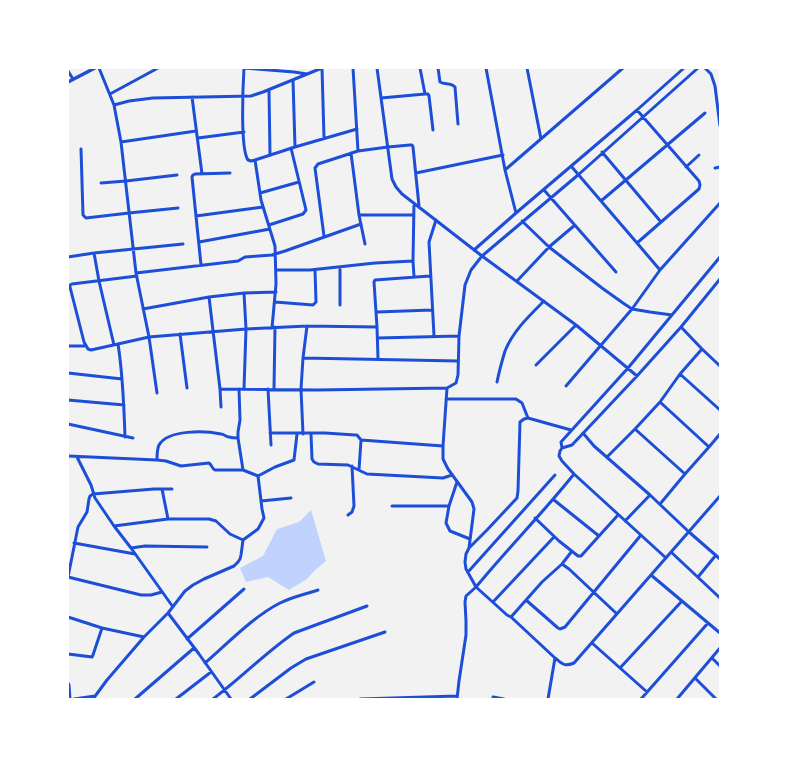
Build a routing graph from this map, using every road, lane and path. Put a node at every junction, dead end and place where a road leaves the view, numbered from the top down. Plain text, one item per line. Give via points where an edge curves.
1 (95, 68) edge
2 (99, 68) edge
3 (158, 68) edge
4 (244, 68) edge
5 (310, 68) edge
6 (322, 68) edge
7 (353, 68) edge
8 (377, 68) edge
9 (420, 68) edge
10 (438, 68) edge
11 (486, 68) edge
12 (527, 68) edge
13 (623, 68) edge
14 (678, 68) edge
15 (698, 68) edge
16 (705, 68) edge
17 (683, 69) edge
18 (68, 71) edge
19 (309, 73) junction
20 (73, 79) junction
21 (293, 80) junction
22 (68, 82) edge
23 (715, 86) junction
24 (720, 87) edge
25 (269, 90) junction
26 (110, 94) junction
27 (424, 94) junction
28 (243, 96) junction
29 (192, 97) junction
30 (382, 98) junction
31 (114, 105) junction
32 (637, 110) junction
33 (705, 114) dead end
34 (643, 117) junction
35 (458, 124) dead end
36 (720, 126) edge
37 (356, 128) junction
38 (433, 130) dead end
39 (196, 131) junction
40 (244, 132) junction
41 (198, 138) junction
42 (324, 138) junction
43 (541, 139) junction
44 (121, 142) junction
45 (668, 144) junction
46 (388, 146) junction
47 (293, 147) junction
48 (81, 149) dead end
49 (358, 151) junction
50 (602, 152) junction
51 (351, 153) junction
52 (270, 155) junction
53 (503, 155) junction
54 (699, 155) dead end
55 (255, 160) junction
56 (571, 166) junction
57 (686, 167) junction
58 (720, 167) edge
59 (715, 168) dead end
60 (505, 170) junction
61 (177, 174) dead end
62 (202, 174) junction
63 (230, 174) dead end
64 (416, 174) junction
65 (578, 175) junction
66 (126, 181) junction
67 (626, 181) junction
68 (299, 182) junction
69 (101, 183) dead end
70 (544, 190) junction
71 (260, 193) junction
72 (551, 197) junction
73 (601, 201) junction
74 (414, 203) junction
75 (720, 203) edge
76 (419, 206) junction
77 (263, 207) junction
78 (178, 208) dead end
79 (129, 212) junction
80 (516, 213) junction
81 (359, 215) junction
82 (196, 216) junction
83 (413, 216) junction
84 (436, 220) junction
85 (522, 222) junction
86 (661, 222) junction
87 (361, 224) junction
88 (269, 225) junction
89 (575, 225) junction
90 (270, 229) junction
91 (324, 236) junction
92 (199, 242) junction
93 (638, 243) junction
94 (183, 244) dead end
95 (365, 244) dead end
96 (549, 248) junction
97 (134, 249) junction
98 (474, 250) junction
99 (94, 253) junction
100 (276, 254) junction
101 (482, 256) junction
102 (68, 257) edge
103 (720, 257) edge
104 (413, 260) junction
105 (201, 265) junction
106 (340, 267) junction
107 (276, 270) junction
108 (315, 270) junction
109 (660, 270) junction
110 (616, 272) dead end
111 (137, 275) junction
112 (430, 276) junction
113 (414, 277) junction
114 (720, 279) edge
115 (99, 281) junction
116 (517, 281) junction
117 (276, 292) junction
118 (244, 293) junction
119 (209, 297) junction
120 (544, 301) junction
121 (275, 302) junction
122 (340, 305) dead end
123 (143, 309) junction
124 (632, 309) junction
125 (432, 310) junction
126 (377, 312) junction
127 (672, 315) junction
128 (576, 325) junction
129 (307, 326) junction
130 (377, 327) junction
131 (680, 327) junction
132 (274, 328) junction
133 (246, 329) junction
134 (214, 331) junction
135 (180, 334) junction
136 (434, 336) junction
137 (459, 336) junction
138 (149, 337) junction
139 (378, 338) junction
140 (118, 344) junction
141 (114, 345) junction
142 (600, 345) junction
143 (68, 346) edge
144 (86, 346) junction
145 (702, 349) junction
146 (303, 358) junction
147 (378, 359) junction
148 (458, 361) junction
149 (536, 365) dead end
150 (720, 366) edge
151 (628, 368) junction
152 (68, 373) edge
153 (680, 374) junction
154 (637, 376) junction
155 (122, 379) junction
156 (497, 382) dead end
157 (566, 386) dead end
158 (187, 388) dead end
159 (447, 388) junction
160 (220, 389) junction
161 (239, 389) junction
162 (244, 389) junction
163 (268, 389) junction
164 (274, 389) junction
165 (301, 389) junction
166 (157, 393) dead end
167 (446, 399) junction
168 (68, 400) edge
169 (660, 402) junction
170 (124, 405) junction
171 (221, 407) dead end
172 (720, 410) edge
173 (528, 418) junction
174 (68, 424) edge
175 (635, 429) junction
176 (571, 430) junction
177 (270, 433) junction
178 (583, 433) junction
179 (297, 434) junction
180 (303, 434) junction
181 (311, 434) junction
182 (720, 434) edge
183 (125, 437) junction
184 (133, 438) dead end
185 (238, 438) junction
186 (361, 440) junction
187 (271, 444) dead end
188 (442, 446) junction
189 (562, 448) junction
190 (709, 448) junction
191 (68, 456) edge
192 (77, 457) junction
193 (607, 457) junction
194 (157, 460) junction
195 (352, 466) junction
196 (243, 470) junction
197 (359, 470) junction
198 (574, 474) junction
199 (685, 474) junction
200 (452, 475) junction
201 (555, 475) dead end
202 (258, 476) junction
203 (457, 482) junction
204 (162, 489) junction
205 (172, 489) dead end
206 (93, 494) junction
207 (650, 495) junction
208 (720, 496) edge
209 (291, 498) dead end
210 (554, 500) junction
211 (261, 501) junction
212 (660, 504) junction
213 (392, 506) dead end
214 (449, 506) junction
215 (348, 515) dead end
216 (618, 515) junction
217 (536, 518) junction
218 (168, 519) junction
219 (625, 521) junction
220 (114, 526) junction
221 (689, 532) junction
222 (641, 535) junction
223 (598, 536) junction
224 (554, 537) junction
225 (470, 539) junction
226 (243, 540) junction
227 (74, 543) junction
228 (207, 547) dead end
229 (131, 548) junction
230 (469, 548) junction
231 (572, 551) junction
232 (671, 552) junction
233 (135, 554) junction
234 (716, 555) junction
235 (666, 558) junction
236 (720, 559) edge
237 (562, 564) junction
238 (468, 572) junction
239 (651, 575) junction
240 (68, 577) edge
241 (698, 577) junction
242 (476, 587) junction
243 (244, 588) dead end
244 (318, 590) dead end
245 (162, 592) junction
246 (594, 592) junction
247 (720, 598) edge
248 (526, 600) junction
249 (682, 601) junction
250 (493, 602) junction
251 (367, 606) dead end
252 (173, 607) junction
253 (168, 613) junction
254 (617, 614) junction
255 (68, 617) edge
256 (511, 617) junction
257 (708, 623) junction
258 (102, 628) junction
259 (385, 632) dead end
260 (720, 633) edge
261 (144, 636) junction
262 (188, 639) junction
263 (592, 642) junction
264 (194, 648) junction
265 (720, 648) edge
266 (68, 654) edge
267 (555, 658) junction
268 (712, 658) junction
269 (205, 663) junction
270 (720, 666) edge
271 (620, 668) junction
272 (211, 672) junction
273 (695, 678) junction
274 (314, 682) dead end
275 (68, 683) edge
276 (224, 690) junction
277 (647, 692) junction
278 (457, 697) edge
279 (94, 698) edge
280 (407, 698) edge
281 (493, 698) dead end
282 (70, 699) edge
283 (74, 699) edge
284 (135, 699) edge
285 (176, 699) edge
286 (213, 699) edge
287 (231, 699) edge
288 (250, 699) edge
289 (286, 699) edge
290 (360, 699) edge
291 (504, 699) edge
292 (548, 699) edge
293 (641, 699) edge
294 (677, 699) edge
295 (716, 699) edge

1 - 20 street
2 - 26 street
3 - 26 street
4 - 19 street
4 - 28 street
5 - 19 street
6 - 19 street
6 - 42 street
7 - 37 street
8 - 30 street
9 - 27 street
10 - 35 street via 440,82 450,83 454,87
11 - 53 street
12 - 43 street
13 - 43 street
14 - 17 street
15 - 34 street
16 - 23 street via 711,74
17 - 32 street
18 - 20 street
19 - 21 street
20 - 22 street
21 - 25 street
21 - 47 street
23 - 24 street
23 - 36 street
25 - 28 street
25 - 52 street
26 - 31 street
27 - 30 street
27 - 38 street via 429,96
28 - 29 street
28 - 40 street
29 - 31 street via 153,98
29 - 39 street
30 - 46 street
31 - 44 street
32 - 34 street
32 - 56 street
33 - 45 street
34 - 45 street
34 - 50 street
37 - 42 street
37 - 49 street
39 - 41 street
39 - 44 street
40 - 41 street
40 - 55 street via 246,157 251,161
41 - 62 street
42 - 47 street
43 - 60 street
44 - 66 street
45 - 57 street
45 - 67 street
46 - 49 street
46 - 64 street via 412,145
46 - 74 street via 392,179 402,194
47 - 52 street
47 - 68 street
48 - 79 street via 84,218
49 - 51 street
50 - 65 street
50 - 67 street
51 - 81 street
51 - 91 street via 318,164 315,168
52 - 55 street
53 - 60 street
53 - 64 street
54 - 57 street
55 - 71 street
56 - 65 street
56 - 70 street
57 - 86 street via 699,181 699,189
58 - 59 street
60 - 80 street
61 - 66 street
62 - 63 street
62 - 82 street via 195,174 192,177
64 - 76 street
65 - 72 street
65 - 73 street
66 - 69 street
66 - 79 street
67 - 73 street
67 - 86 street
68 - 71 street
68 - 88 street via 305,212
70 - 72 street
70 - 80 street
71 - 77 street
72 - 85 street
72 - 89 street
73 - 93 street
74 - 76 street
74 - 83 street
75 - 109 street
76 - 84 street
77 - 82 street
77 - 88 street
78 - 79 street
79 - 97 street
80 - 98 street
81 - 83 street
81 - 87 street
82 - 92 street
83 - 104 street
84 - 98 street
84 - 112 street via 429,242
85 - 96 street
85 - 101 street
86 - 93 street
87 - 91 street
87 - 95 street
88 - 90 street
89 - 96 street
89 - 110 street
90 - 92 street
90 - 100 street
91 - 100 street
92 - 105 street
93 - 109 street
94 - 97 street
96 - 116 street
96 - 124 street
97 - 99 street
97 - 111 street
98 - 101 street
99 - 102 street
99 - 115 street
100 - 105 street
100 - 107 street
101 - 116 street
101 - 137 street via 471,270 465,285
103 - 127 street
104 - 106 street
104 - 113 street
105 - 111 street
106 - 108 street
106 - 122 street
107 - 108 street
107 - 117 street
108 - 121 street via 315,304
109 - 124 street
111 - 115 street
111 - 123 street
112 - 113 street
112 - 125 street
113 - 126 street via 375,280
114 - 131 street
115 - 141 street
115 - 144 street via 70,285
116 - 120 street
117 - 118 street
117 - 121 street
118 - 119 street
118 - 133 street
119 - 123 street
119 - 134 street
120 - 128 street
120 - 156 street via 513,336 502,361
121 - 132 street
123 - 138 street
124 - 127 street
124 - 142 street
125 - 126 street
125 - 136 street
126 - 130 street
127 - 151 street
128 - 142 street
128 - 149 street
129 - 130 street
129 - 132 street
129 - 146 street
130 - 139 street
131 - 145 street
131 - 154 street
132 - 133 street
132 - 164 street
133 - 134 street
133 - 162 street
134 - 135 street
134 - 160 street
135 - 138 street
135 - 158 street
136 - 137 street
136 - 139 street
137 - 148 street
138 - 140 street
138 - 166 street
139 - 147 street
140 - 141 street
140 - 155 street
141 - 144 street via 90,350
142 - 151 street
142 - 157 street
143 - 144 street
145 - 150 street
145 - 153 street
146 - 147 street
146 - 165 street
147 - 148 street
148 - 159 street via 457,380
151 - 154 street
151 - 176 street
152 - 155 street
153 - 169 street
153 - 172 street
154 - 178 street
155 - 170 street
159 - 165 street
159 - 167 street
160 - 161 street
160 - 171 street
161 - 162 street
161 - 185 street
162 - 163 street
163 - 164 street
163 - 177 street
164 - 165 street
165 - 180 street
167 - 173 street via 516,400 524,406
167 - 188 street
168 - 170 street
169 - 175 street
169 - 190 street
170 - 183 street
173 - 176 street
173 - 230 street via 520,422 517,498
174 - 183 street
175 - 193 street
175 - 199 street
176 - 189 street via 561,442
177 - 179 street
177 - 187 street
178 - 189 street via 572,445
178 - 193 street
179 - 180 street
179 - 202 street via 294,460
180 - 181 street
181 - 186 street via 357,435
181 - 195 street via 314,462
182 - 190 street
183 - 184 street
185 - 194 street via 200,432 172,436 158,446
185 - 196 street
186 - 188 street
186 - 197 street
188 - 200 street via 443,458
189 - 198 street via 559,456
190 - 199 street
191 - 192 street
192 - 194 street
192 - 206 street
193 - 207 street
194 - 196 street via 181,466 206,463 211,464 215,470
195 - 197 street
195 - 215 street via 354,506
196 - 202 street
197 - 200 street via 367,474 443,478
198 - 210 street
198 - 216 street
199 - 212 street
200 - 203 street
201 - 238 street
202 - 211 street
203 - 214 street
203 - 225 street via 472,502 474,509
204 - 205 street
204 - 206 street
204 - 218 street
206 - 220 street
206 - 227 street via 90,496 87,512 78,527
207 - 212 street
207 - 219 street
208 - 221 street
209 - 211 street
210 - 217 street
210 - 223 street
211 - 226 street via 264,518 258,529
212 - 221 street
213 - 214 street
214 - 225 street via 446,523 450,531
216 - 219 street
216 - 223 street
217 - 224 street
217 - 242 street
218 - 220 street
218 - 226 street via 209,519
219 - 222 street
220 - 229 street
221 - 232 street
221 - 234 street
222 - 235 street
222 - 246 street
223 - 231 street via 581,556
224 - 231 street
224 - 250 street
225 - 230 street
226 - 252 street via 242,555 234,566 193,585
227 - 233 street
227 - 240 street
228 - 229 street
229 - 233 street
230 - 238 street via 465,562
231 - 237 street
232 - 235 street
232 - 241 street
233 - 245 street
234 - 236 street
234 - 241 street
235 - 239 street
237 - 246 street
237 - 248 street
238 - 242 street
239 - 249 street
239 - 254 street
240 - 245 street via 141,595
241 - 247 street
242 - 250 street
242 - 278 street via 466,596 464,602 466,635
243 - 262 street
244 - 269 street via 281,602 267,610
245 - 252 street
246 - 248 street via 565,627 560,629
246 - 254 street
248 - 256 street
249 - 257 street
249 - 271 street
250 - 256 street
251 - 276 street via 294,633
252 - 253 street
253 - 261 street
253 - 262 street
254 - 263 street
255 - 258 street
256 - 267 street
257 - 260 street
257 - 277 street
258 - 261 street
258 - 266 street via 92,657
259 - 288 street via 306,659
261 - 279 street
262 - 264 street
263 - 267 street via 574,663 562,664
263 - 271 street
264 - 269 street
264 - 284 street
265 - 268 street
267 - 292 street
268 - 270 street
268 - 273 street
269 - 272 street
271 - 277 street
272 - 276 street
272 - 285 street
273 - 294 street
273 - 295 street
274 - 289 street
275 - 282 street
276 - 286 street
276 - 287 street
277 - 293 street
278 - 280 street
279 - 283 street
280 - 290 street
281 - 291 street

